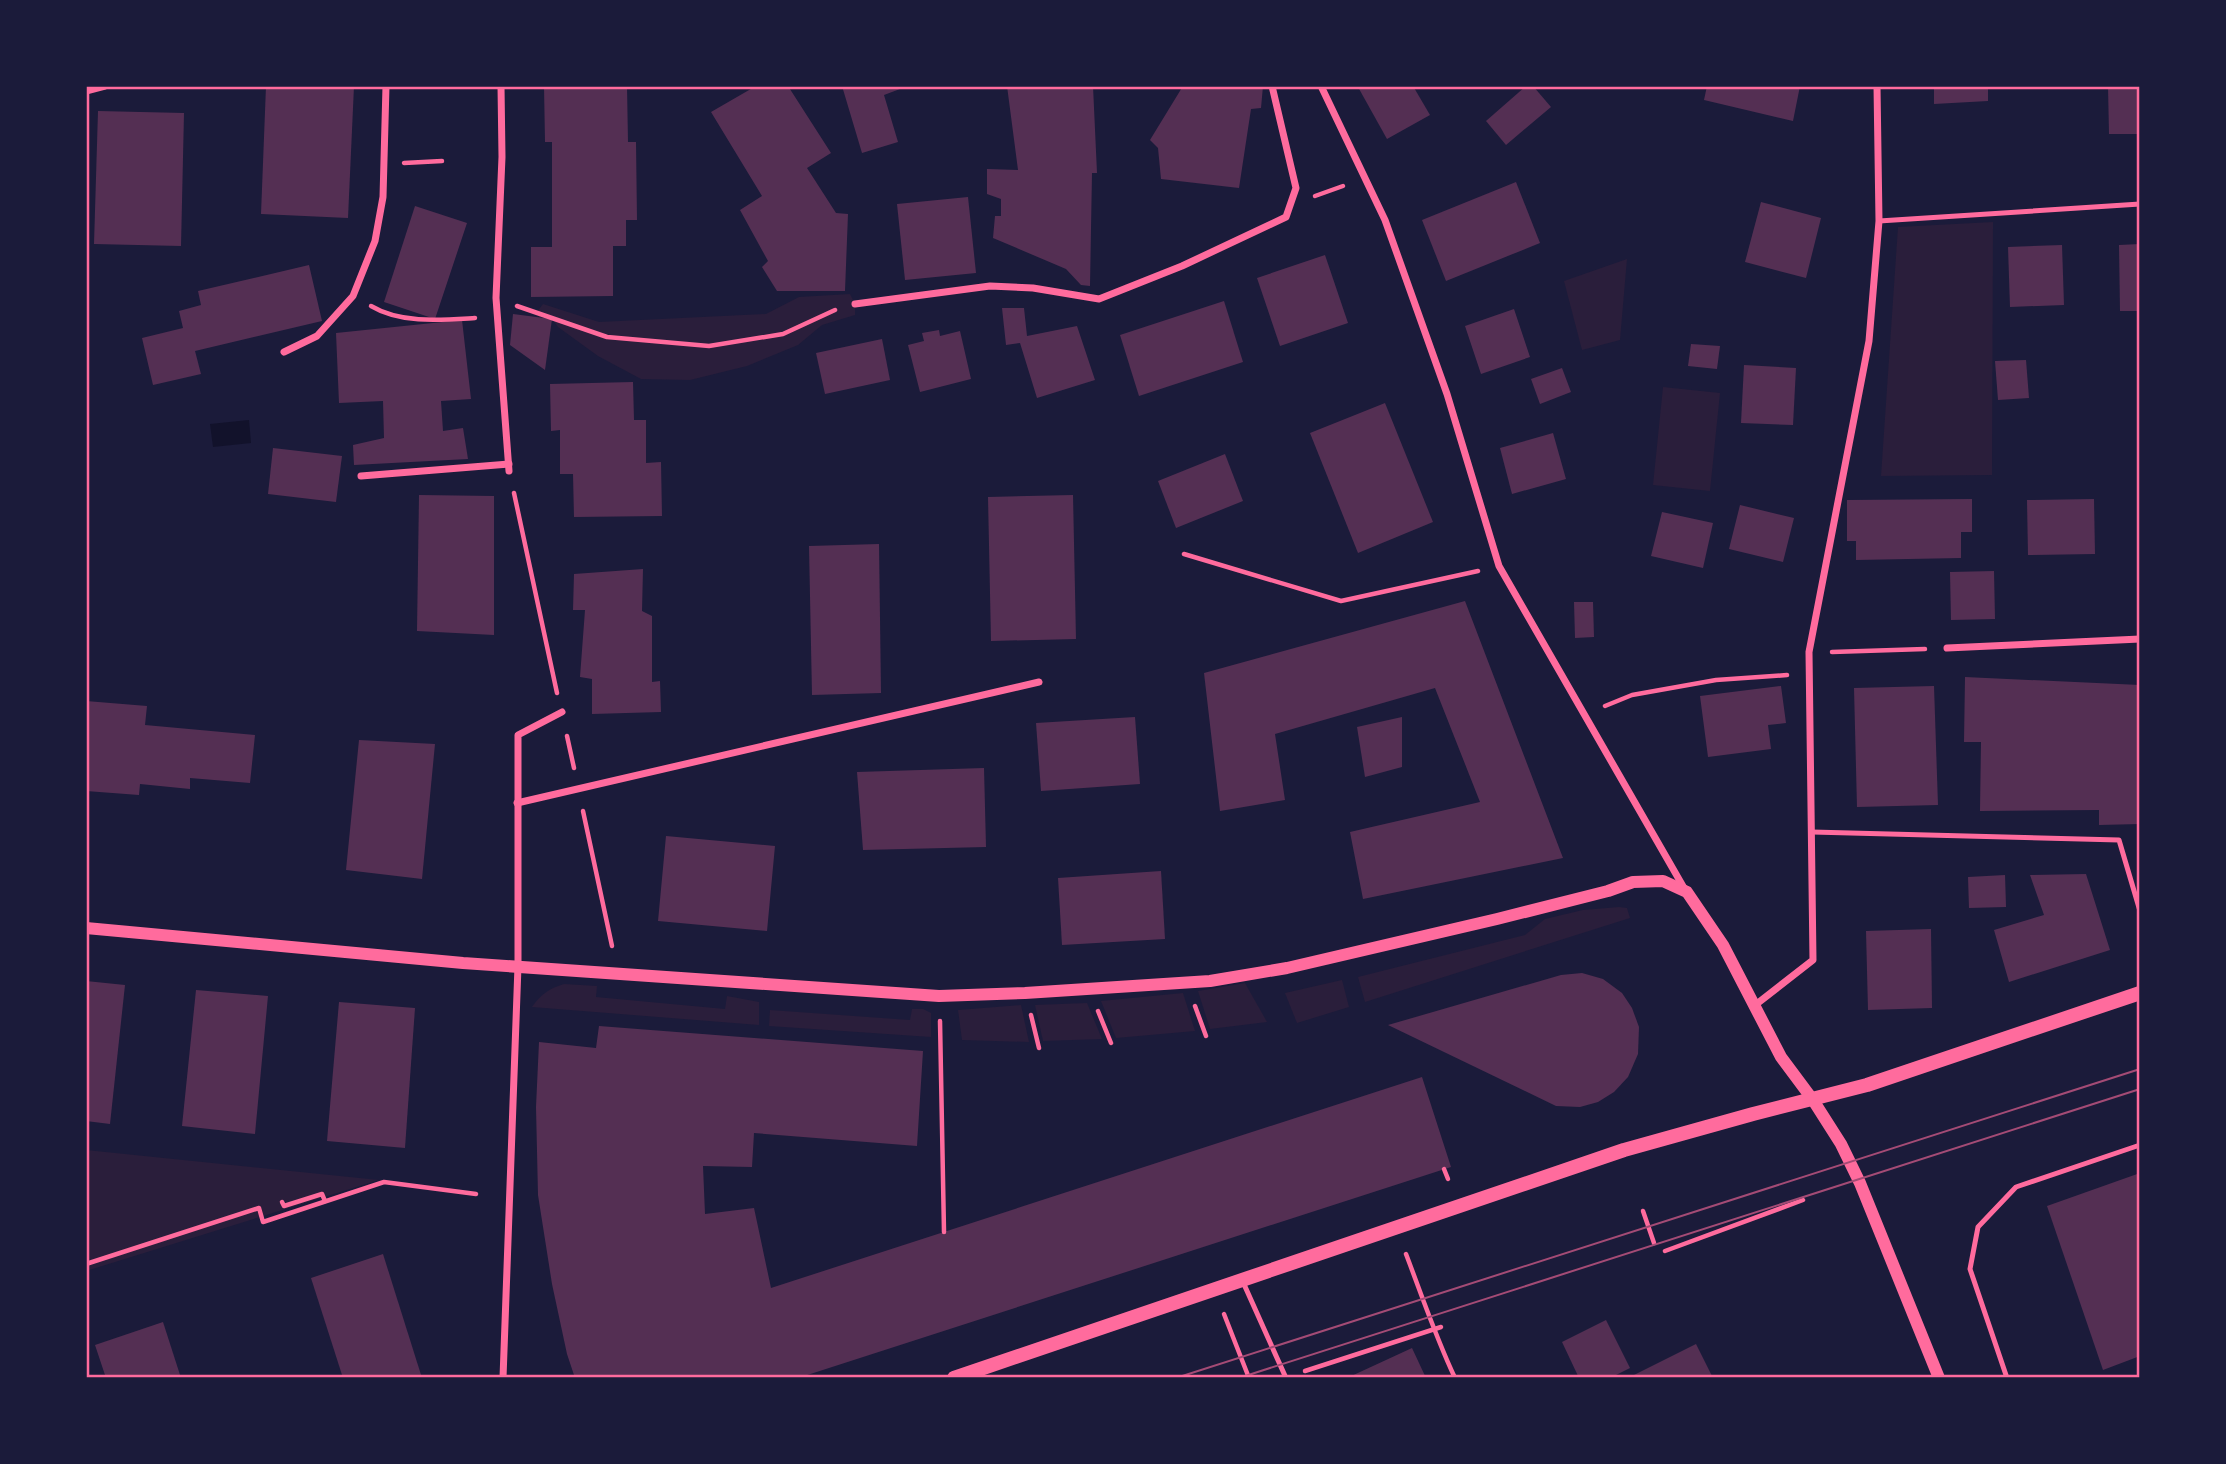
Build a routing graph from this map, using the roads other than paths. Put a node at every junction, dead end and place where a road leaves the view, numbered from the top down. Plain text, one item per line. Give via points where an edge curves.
1 (104, 86) edge
2 (386, 86) edge
3 (501, 86) edge
4 (1272, 86) edge
5 (1321, 86) edge
6 (1877, 86) edge
7 (86, 91) edge
8 (2140, 204) edge
9 (1879, 221) junction
10 (855, 304) dead end
11 (284, 352) dead end
12 (361, 476) dead end
13 (2140, 639) edge
14 (1947, 648) dead end
15 (1038, 682) dead end
16 (562, 712) road end
17 (517, 803) junction
18 (1812, 832) junction
19 (1687, 892) junction
20 (2140, 911) edge
21 (86, 928) edge
22 (518, 966) junction
23 (2140, 993) edge
24 (1754, 1006) junction
25 (1813, 1100) junction
26 (2140, 1145) edge
27 (1243, 1281) junction
28 (503, 1378) edge
29 (954, 1378) edge
30 (1286, 1378) edge
31 (1939, 1378) edge
32 (2007, 1378) edge

1 - 7 street
2 - 11 street via 383,197 375,241 353,296 317,336
3 - 12 street via 496,298 509,468
4 - 10 street via 1296,188 1286,217 1099,299 990,286
5 - 19 street via 1385,220 1447,394 1499,566
6 - 9 street
8 - 9 lane
9 - 18 street via 1869,341 1809,652
13 - 14 street
15 - 17 street
16 - 17 street via 518,734
17 - 22 street
18 - 20 lane via 2119,840
18 - 24 street via 1814,960
19 - 22 street via 1663,881 1633,882 1287,968 1210,981 1025,993 939,996 844,991
19 - 24 street via 1723,946
21 - 22 street
22 - 28 street
23 - 25 main road
24 - 25 street via 1781,1058
25 - 27 main road via 1624,1150
25 - 31 street via 1856,1174
26 - 32 lane via 2016,1187 1978,1227 1970,1269
27 - 29 main road
27 - 30 lane

